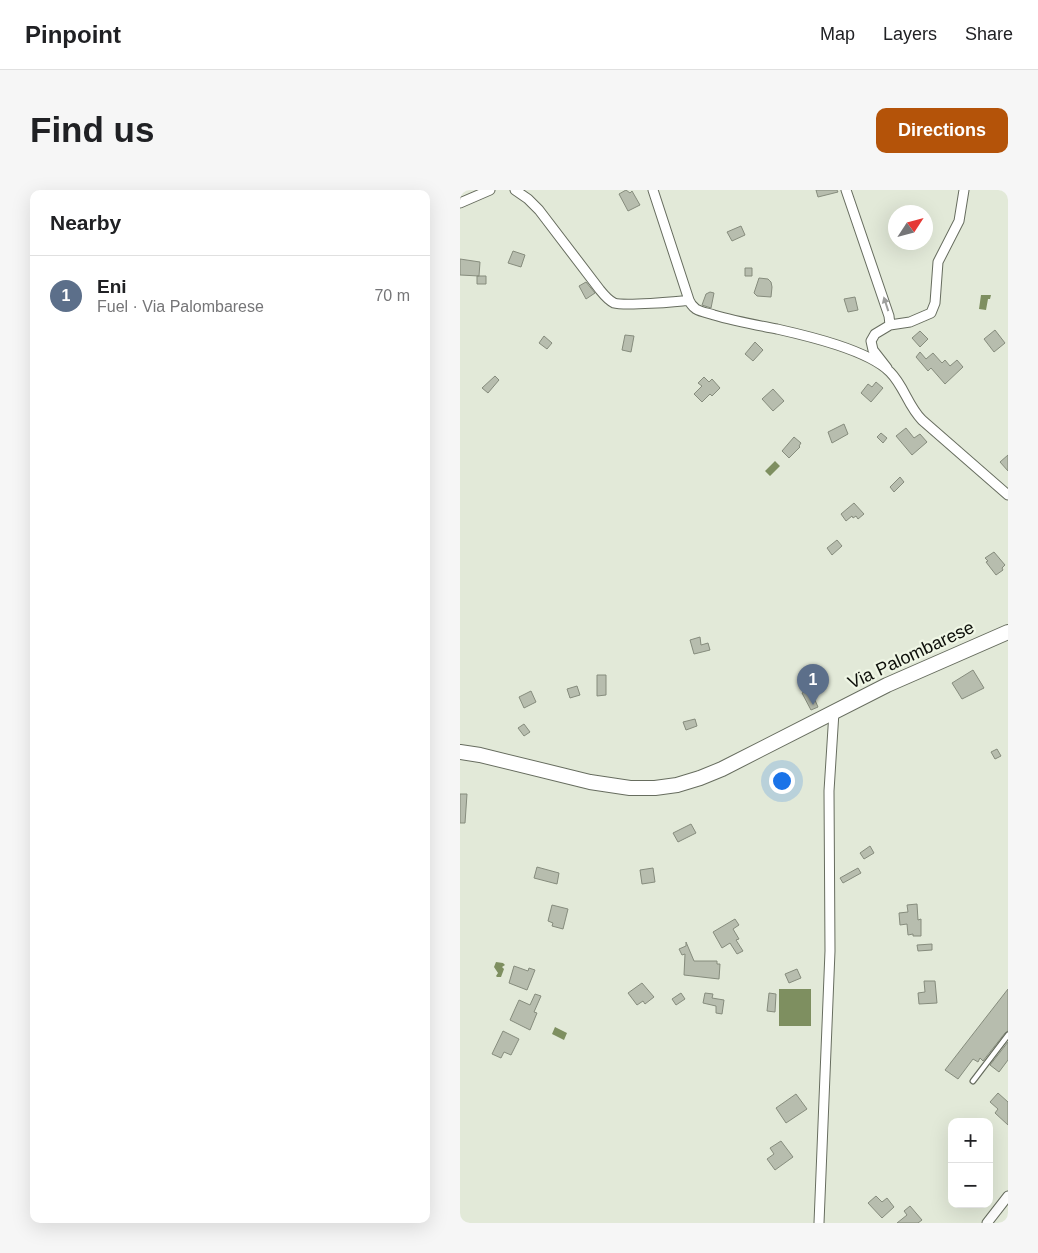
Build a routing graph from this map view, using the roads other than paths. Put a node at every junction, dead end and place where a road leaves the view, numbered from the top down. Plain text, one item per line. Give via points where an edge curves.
1 (490, 190) edge
2 (515, 190) edge
3 (653, 190) edge
4 (846, 190) edge
5 (964, 190) edge
6 (460, 202) edge
7 (689, 300) junction
8 (890, 325) junction
9 (890, 372) junction
10 (1008, 495) edge
11 (1008, 632) edge
12 (834, 712) junction
13 (460, 752) edge
14 (1008, 1035) edge
15 (973, 1081) dead end
16 (1008, 1196) edge
17 (819, 1223) edge
18 (987, 1223) edge

1 - 6 street
2 - 7 street via 536,206 611,301 622,304
3 - 7 street
8 -> 4 street
5 - 8 street via 959,221 938,262 935,303 931,312 910,322
7 - 9 street via 700,311 845,348
8 - 9 street via 875,334 871,343
9 - 10 street via 922,420
11 - 12 main road, Via Palombarese
12 - 13 main road, Via Palombarese via 714,772 662,787 606,785
12 - 17 street via 829,780 830,951
14 - 15 lane
16 - 18 street

